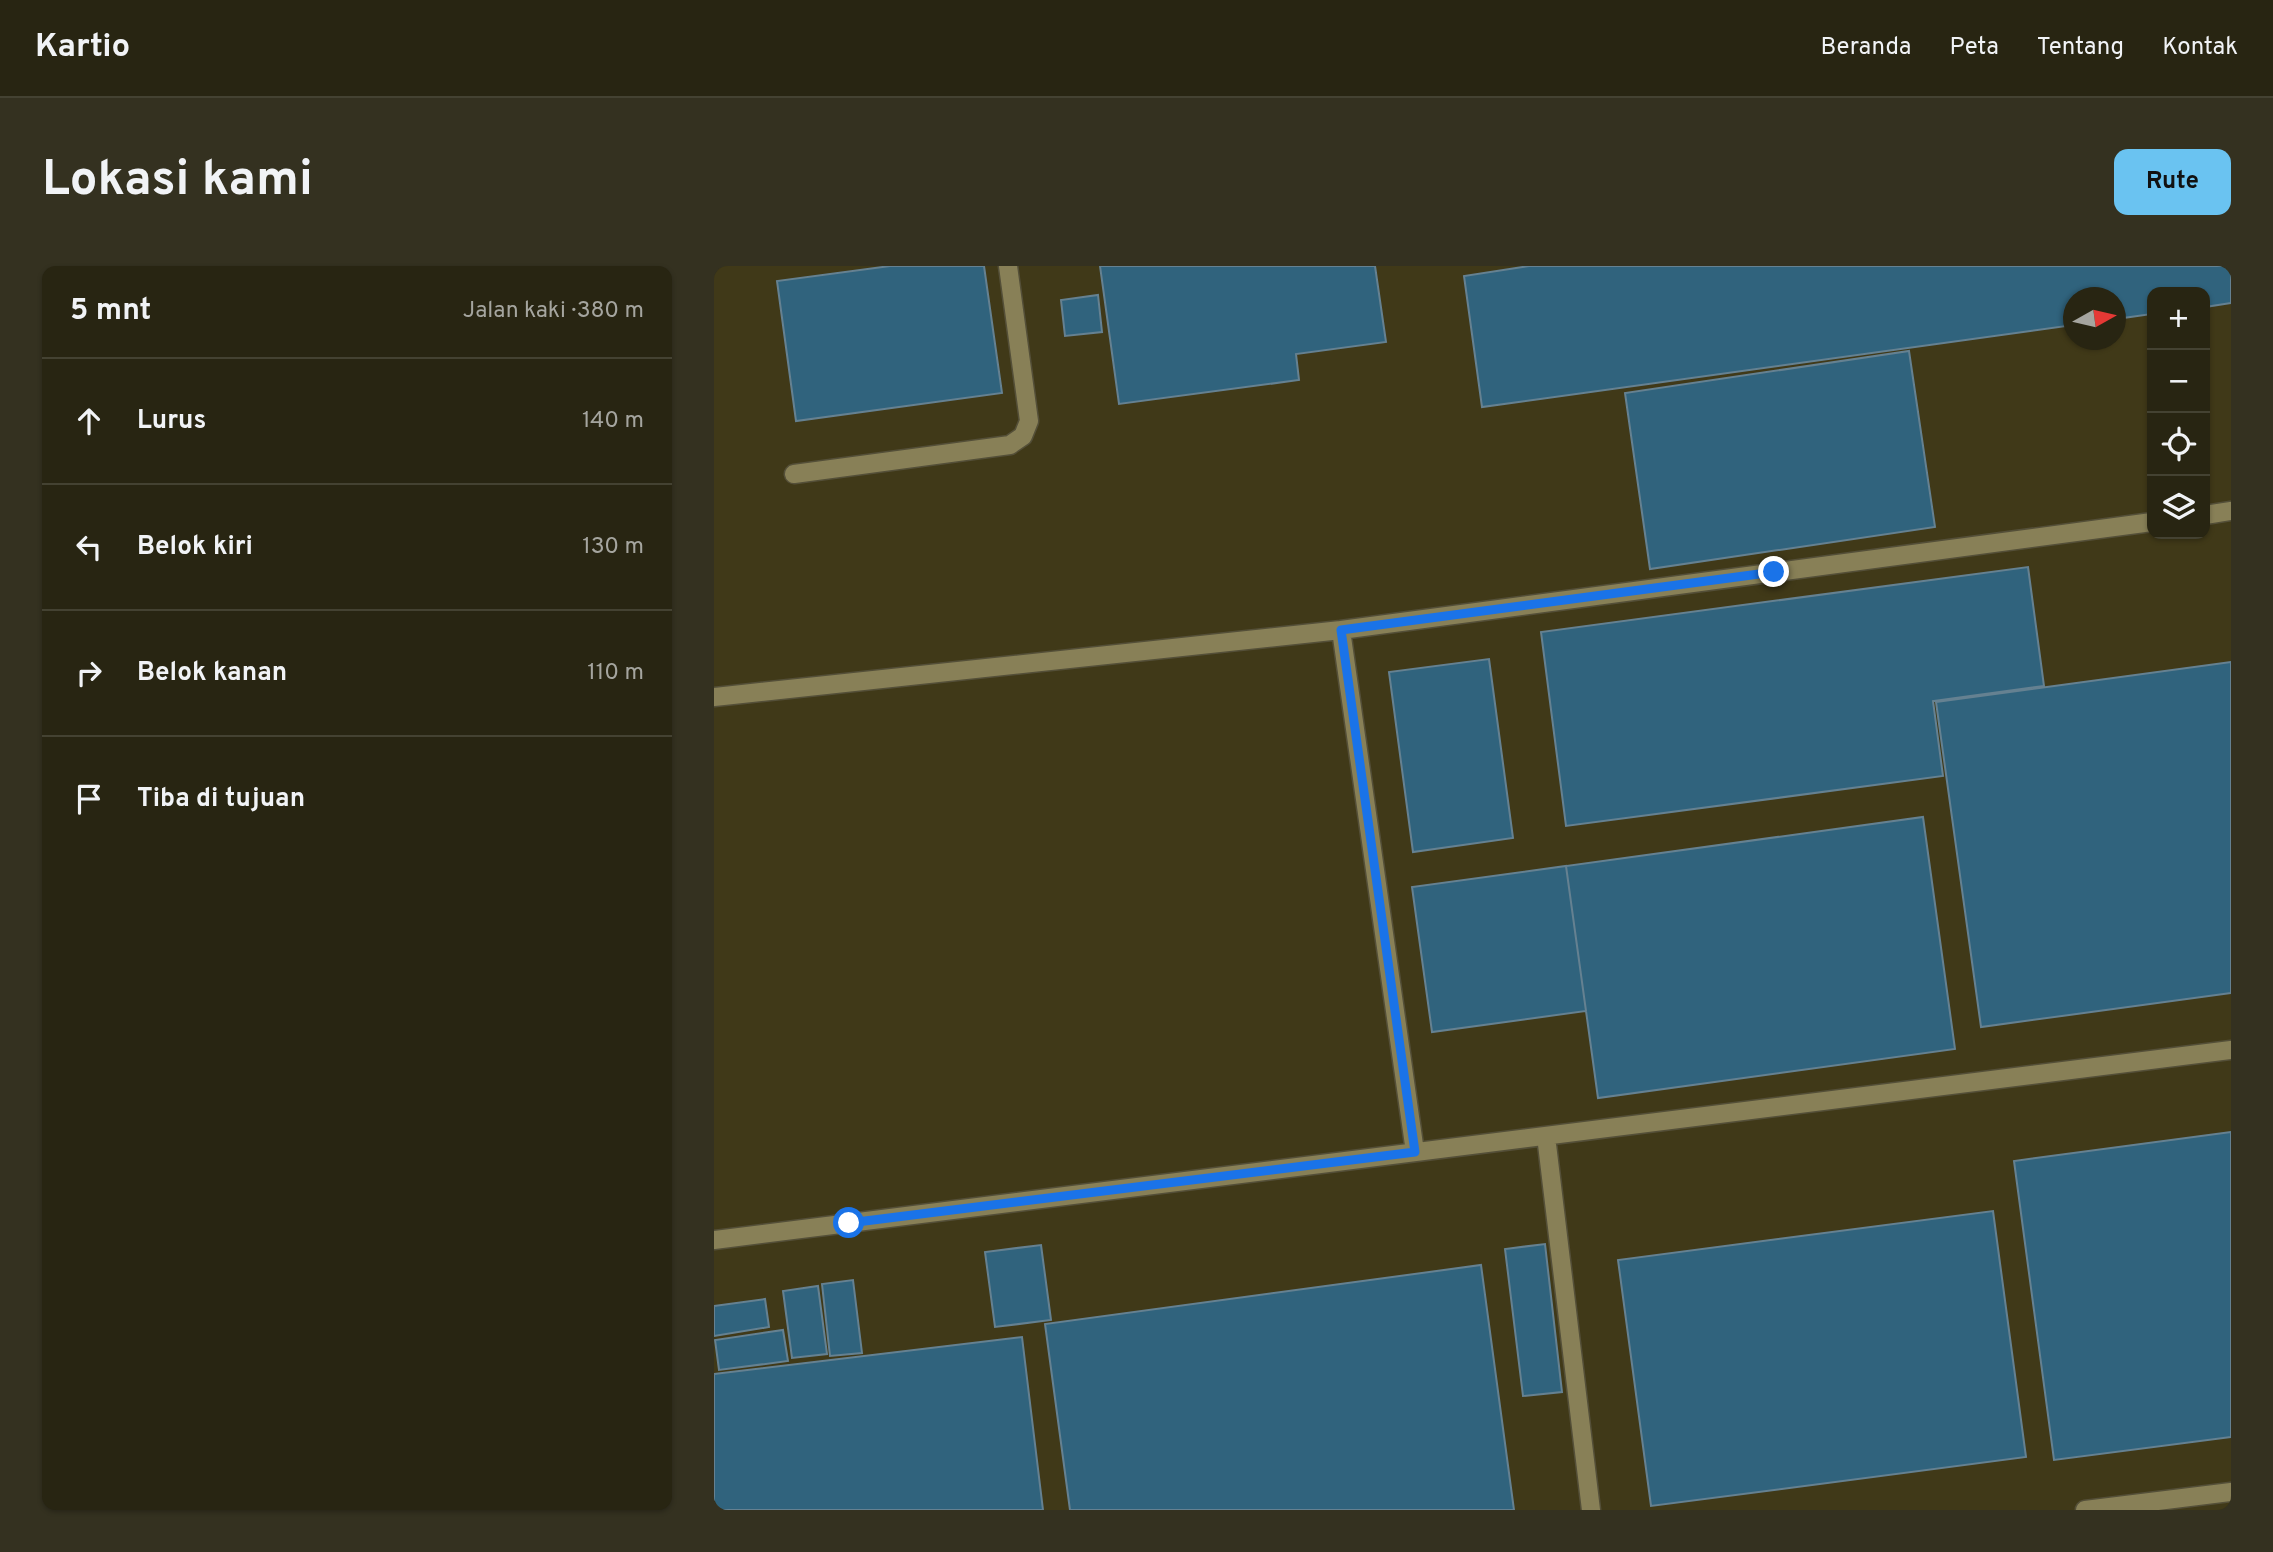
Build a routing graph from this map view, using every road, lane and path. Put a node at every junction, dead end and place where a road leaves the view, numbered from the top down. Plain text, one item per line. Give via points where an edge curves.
1 (1008, 266) edge
2 (794, 474) dead end
3 (2231, 511) edge
4 (2210, 514) edge
5 (2147, 523) edge
6 (1341, 630) junction
7 (714, 698) edge
8 (2231, 1050) edge
9 (1546, 1136) junction
10 (1415, 1152) junction
11 (714, 1240) edge
12 (2231, 1492) edge
13 (1591, 1510) edge
14 (2085, 1510) edge

1 - 2 lane via 1029,421 1023,436 1010,445
3 - 4 lane
5 - 6 lane
6 - 7 lane
6 - 10 lane
8 - 9 lane
9 - 10 lane
9 - 13 lane
10 - 11 lane
12 - 14 lane

